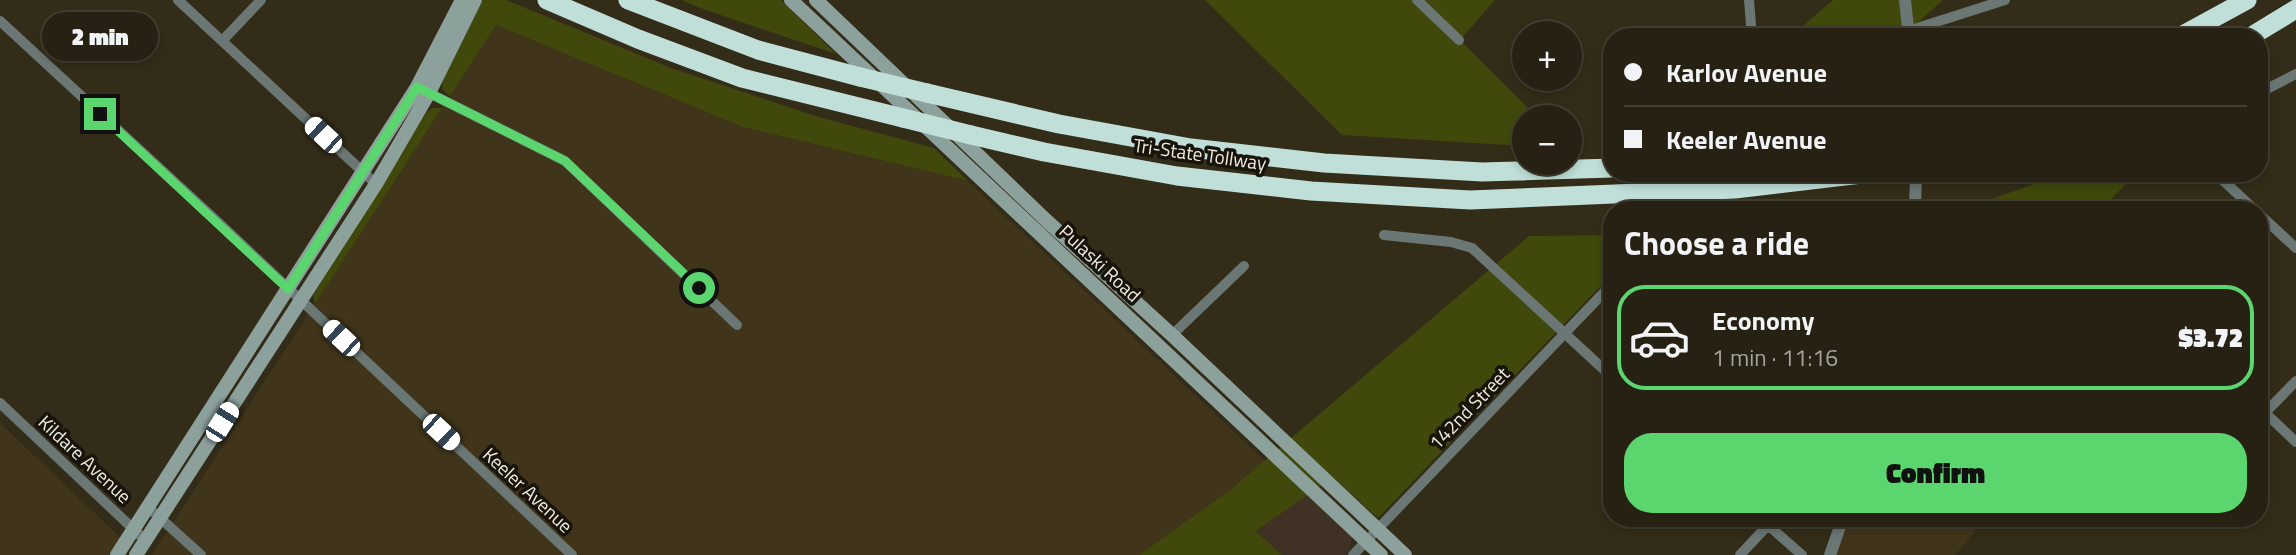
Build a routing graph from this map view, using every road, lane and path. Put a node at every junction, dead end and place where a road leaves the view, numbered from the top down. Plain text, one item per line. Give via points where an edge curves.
1 (178, 0) edge
2 (261, 0) edge
3 (462, 0) edge
4 (475, 0) edge
5 (547, 0) edge
6 (628, 0) edge
7 (792, 0) edge
8 (816, 0) edge
9 (1417, 0) edge
10 (1749, 0) edge
11 (1905, 0) edge
12 (2005, 0) edge
13 (2248, 0) edge
14 (2296, 9) edge
15 (0, 21) edge
16 (1751, 28) edge
17 (1908, 28) edge
18 (1926, 28) edge
19 (2196, 28) edge
20 (2265, 28) edge
21 (1460, 40) dead end
22 (222, 41) junction
23 (2296, 74) edge
24 (2268, 88) edge
25 (423, 90) junction
26 (1603, 168) edge
27 (363, 173) junction
28 (1794, 182) edge
29 (1916, 182) edge
30 (2225, 182) edge
31 (376, 184) junction
32 (1915, 201) edge
33 (2245, 201) edge
34 (2268, 222) edge
35 (1384, 235) dead end
36 (2296, 248) edge
37 (1244, 266) dead end
38 (288, 289) junction
39 (1603, 293) edge
40 (300, 300) junction
41 (737, 325) dead end
42 (1565, 333) junction
43 (1172, 335) junction
44 (1603, 369) edge
45 (2296, 381) edge
46 (0, 403) edge
47 (2268, 407) edge
48 (2268, 419) edge
49 (2296, 442) edge
50 (148, 507) junction
51 (160, 518) junction
52 (1760, 527) edge
53 (1770, 527) edge
54 (1840, 527) edge
55 (133, 529) junction
56 (1377, 529) junction
57 (145, 540) junction
58 (1366, 541) junction
59 (117, 555) edge
60 (136, 555) edge
61 (201, 555) edge
62 (572, 555) edge
63 (1353, 555) edge
64 (1381, 555) edge
65 (1405, 555) edge
66 (1740, 555) edge
67 (1802, 555) edge
68 (1830, 555) edge

1 - 22 street
2 - 22 street
3 - 25 main road
4 - 25 main road
5 - 28 highway, Tri-State Tollway, bridge via 742,78 1044,152 1177,176 1311,191 1470,200 1735,189
6 - 26 highway, Tri-State Tollway, bridge via 758,50 860,77 1059,124 1191,148 1324,163 1482,172
7 - 58 main road, Pulaski Road
8 - 43 main road, Pulaski Road
9 - 21 street
10 - 16 street
11 - 17 street
12 - 18 street
13 - 19 highway
14 - 20 highway
15 - 38 street, Keeler Avenue
22 - 27 street
23 - 24 street
25 - 27 main road
25 - 31 main road
25 - 41 street via 565,161
27 - 31 street
27 - 38 main road
29 - 32 street
30 - 33 street
31 - 40 main road
34 - 36 street
35 - 42 street via 1472,248
37 - 43 street
38 - 40 street, Keeler Avenue
38 - 50 main road
39 - 42 street, 142nd Street
40 - 51 main road
40 - 62 street, Keeler Avenue
42 - 44 street
42 - 56 street, 142nd Street
43 - 56 main road, Pulaski Road
45 - 47 street
46 - 55 street, Kildare Avenue
48 - 49 street
50 - 51 street, Kildare Avenue
50 - 55 main road
51 - 57 main road
51 - 61 street, Kildare Avenue
52 - 66 street
53 - 67 street
54 - 68 street
55 - 57 street, Kildare Avenue
55 - 59 main road
56 - 58 street, 142nd Street
56 - 65 main road, Pulaski Road
57 - 60 main road
58 - 63 street, 142nd Street
58 - 64 main road, Pulaski Road

